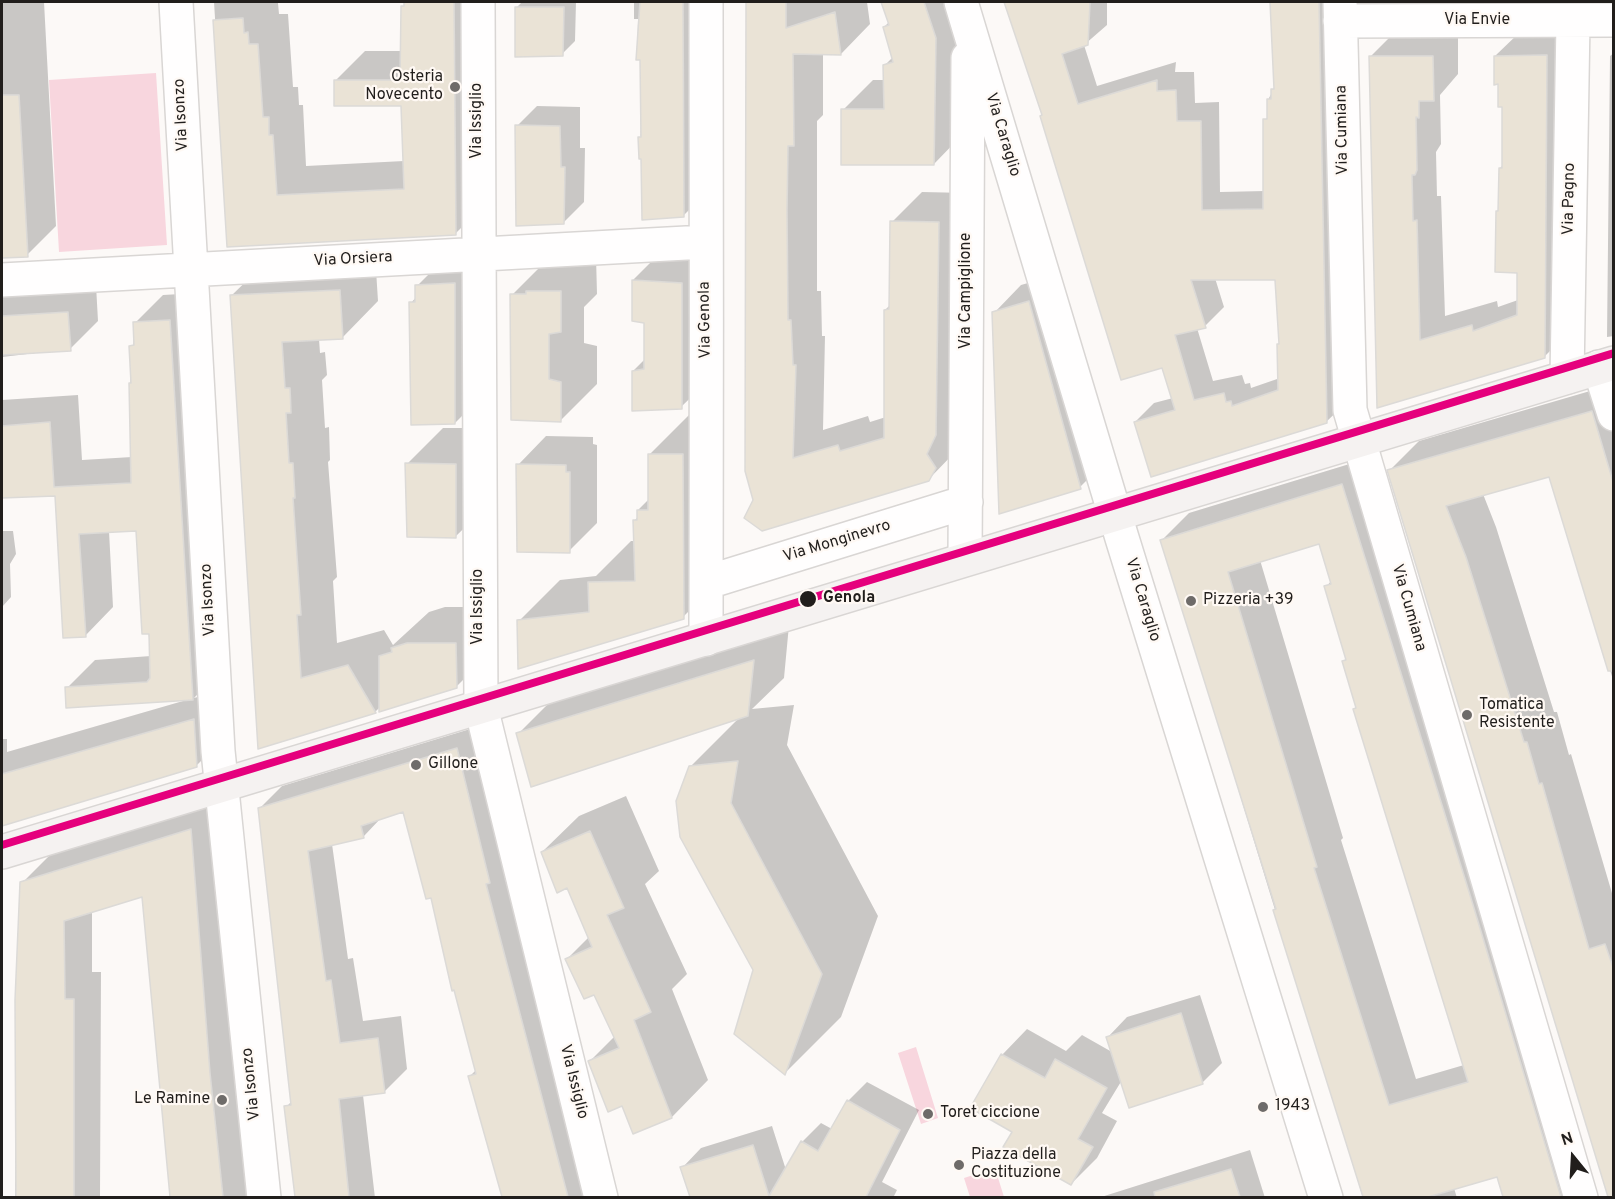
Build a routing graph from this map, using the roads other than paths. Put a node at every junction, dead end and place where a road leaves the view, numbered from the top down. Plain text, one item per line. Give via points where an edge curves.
1 (176, 2) edge
2 (478, 2) edge
3 (706, 2) edge
4 (1340, 11) edge
5 (964, 12) edge
6 (1614, 20) edge
7 (1573, 21) junction
8 (705, 242) junction
9 (479, 253) junction
10 (190, 269) junction
11 (2, 280) edge
12 (1606, 365) edge
13 (1567, 377) junction
14 (1614, 414) edge
15 (1358, 441) junction
16 (966, 502) junction
17 (1115, 513) junction
18 (965, 558) junction
19 (708, 582) junction
20 (706, 639) junction
21 (482, 707) junction
22 (221, 786) junction
23 (2, 852) edge
24 (264, 1197) edge
25 (601, 1197) edge
26 (1326, 1197) edge
27 (1581, 1197) edge

1 - 10 street, Via Isonzo
2 - 9 street, Via Issiglio
3 - 8 street, Via Genola
4 - 7 street, Via Envie
4 - 15 street, Via Cumiana via 1350,410
5 - 16 street, Via Campiglione
5 - 17 street, Via Caraglio
6 - 7 street, Via Envie
7 - 13 street, Via Pagno
8 - 9 street, Via Orsiera
8 - 19 street, Via Genola
9 - 10 street, Via Orsiera
9 - 21 street, Via Issiglio
10 - 11 street, Via Orsiera
10 - 22 street, Via Isonzo
12 - 13 street
12 - 14 street
13 - 15 street
15 - 17 street
15 - 27 street, Via Cumiana
16 - 18 street, Via Campiglione
16 - 19 street, Via Monginevro
17 - 18 street
17 - 26 street, Via Caraglio
18 - 20 street
19 - 20 street, Via Genola
20 - 21 street
21 - 22 street
21 - 25 street, Via Issiglio
22 - 23 street
22 - 24 street, Via Isonzo

